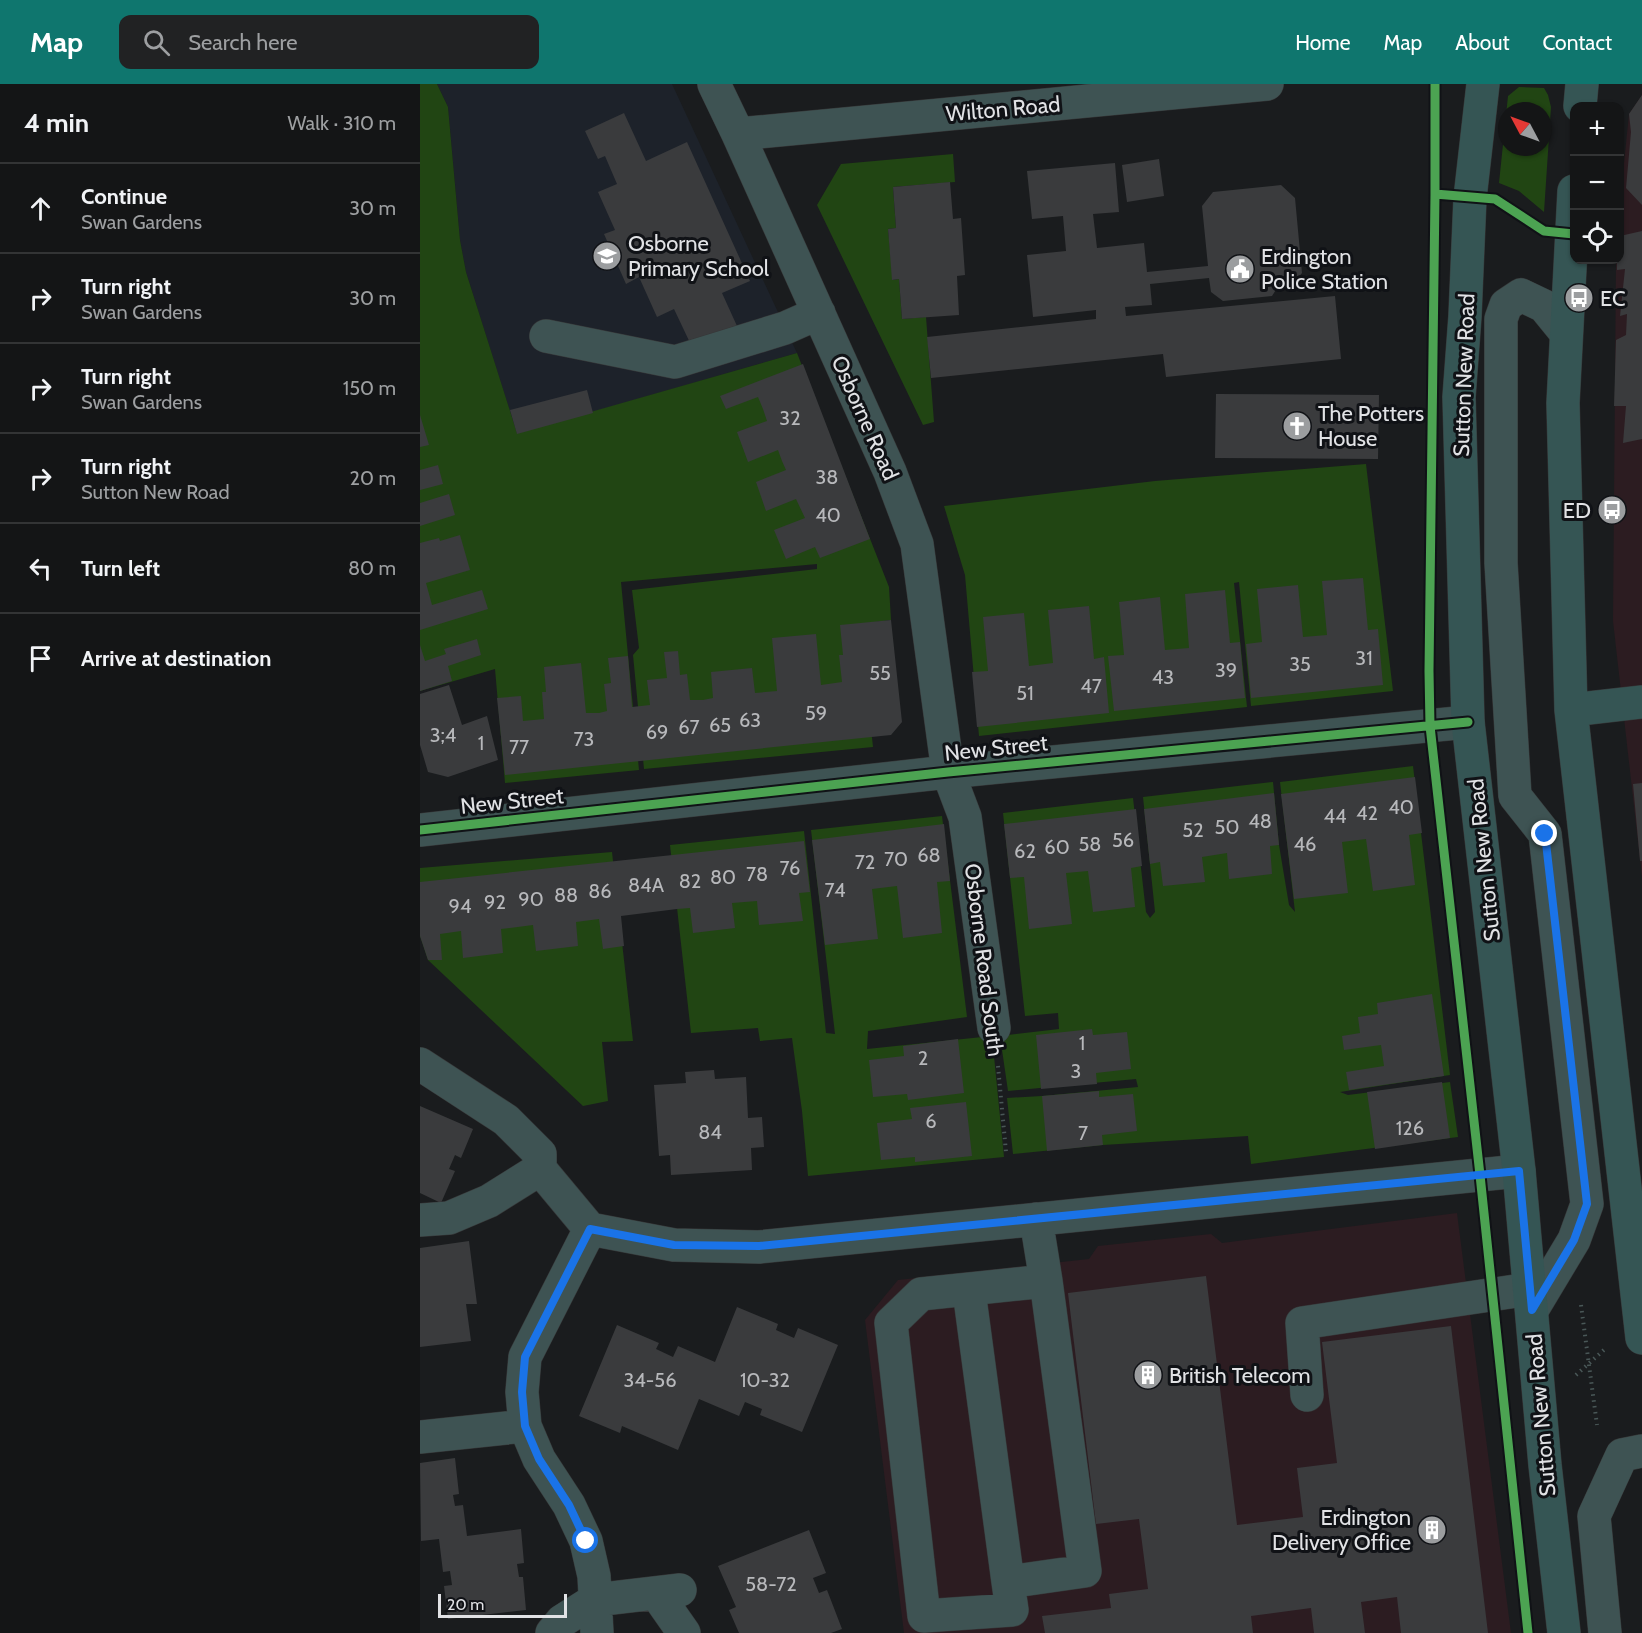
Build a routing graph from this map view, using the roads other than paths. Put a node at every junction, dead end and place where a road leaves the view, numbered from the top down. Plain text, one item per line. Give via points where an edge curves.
1 (714, 84) edge
2 (1267, 84) edge
3 (1483, 84) edge
4 (1582, 84) edge
5 (1580, 102) edge
6 (738, 134) junction
7 (1574, 210) edge
8 (819, 313) junction
9 (1566, 333) junction
10 (546, 336) dead end
11 (1642, 702) edge
12 (1571, 710) junction
13 (1468, 722) junction
14 (948, 772) junction
15 (420, 830) edge
16 (994, 1028) road end
17 (420, 1064) edge
18 (540, 1169) junction
19 (1519, 1171) junction
20 (1036, 1219) junction
21 (420, 1220) edge
22 (590, 1229) junction
23 (1046, 1281) junction
24 (969, 1291) junction
25 (1530, 1300) junction
26 (1642, 1337) edge
27 (1307, 1395) dead end
28 (525, 1426) junction
29 (420, 1437) edge
30 (1642, 1451) edge
31 (1008, 1582) junction
32 (595, 1600) junction
33 (552, 1633) edge
34 (597, 1633) edge
35 (684, 1633) edge
36 (1564, 1633) edge
37 (1605, 1633) edge

1 - 6 street, Osborne Road
2 - 6 street, Wilton Road
3 - 13 main road, Sutton New Road via 1470,198 1459,398
4 - 5 main road
6 - 8 street, Osborne Road
7 - 9 main road
8 - 10 street via 785,328 675,362
8 - 14 street, Osborne Road via 890,472 917,544
9 - 12 main road via 1563,403
9 - 25 street via 1544,306 1521,295 1506,304 1501,319 1501,563 1515,796 1545,834 1587,1204 1574,1240
11 - 12 main road
12 - 26 main road
13 - 14 street, New Street
13 - 19 main road, Sutton New Road
14 - 15 street, New Street
14 - 16 street, Osborne Road South via 965,817
17 - 18 street via 506,1120 540,1154
18 - 21 street via 489,1201 449,1218
18 - 22 street
19 - 20 street
19 - 25 main road, Sutton New Road
20 - 22 street via 759,1246 674,1245
20 - 23 street
22 - 28 street via 525,1357
23 - 24 street
23 - 31 street via 1085,1571
24 - 31 street
24 - 31 street via 921,1294 891,1323 924,1616 1012,1610
25 - 27 street via 1302,1323
25 - 36 main road, Sutton New Road
28 - 29 street
28 - 32 street via 539,1459 569,1505 586,1541
30 - 37 street via 1622,1455 1594,1516
32 - 33 street via 562,1621
32 - 34 street
32 - 35 street via 668,1591

